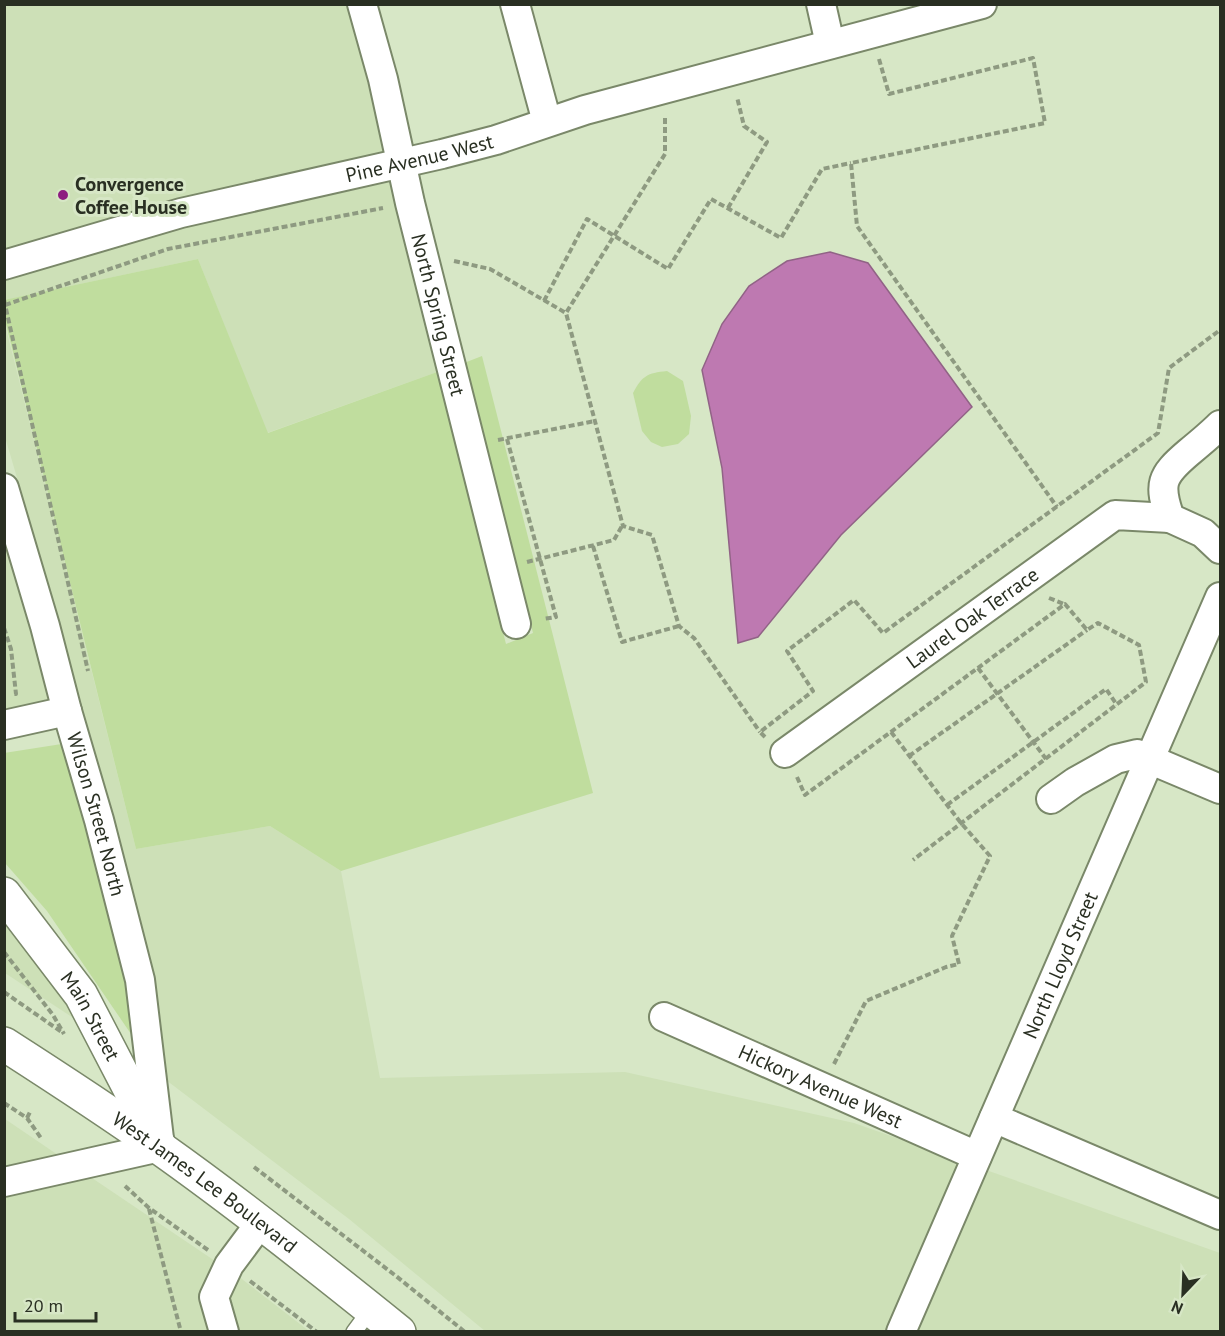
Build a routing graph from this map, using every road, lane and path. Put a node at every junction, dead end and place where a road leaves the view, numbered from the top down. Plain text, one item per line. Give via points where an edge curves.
1 (362, 4) edge
2 (515, 4) edge
3 (821, 4) edge
4 (982, 4) edge
5 (872, 33) junction
6 (830, 44) junction
7 (731, 72) junction
8 (664, 90) junction
9 (547, 122) junction
10 (851, 163) junction
11 (400, 164) junction
12 (410, 203) junction
13 (728, 208) junction
14 (614, 236) junction
15 (423, 254) junction
16 (4, 265) edge
17 (4, 300) edge
18 (544, 301) junction
19 (6, 305) edge
20 (566, 314) junction
21 (595, 421) junction
22 (1221, 425) edge
23 (507, 439) junction
24 (470, 446) junction
25 (4, 488) edge
26 (1057, 507) dead end
27 (1170, 518) junction
28 (622, 525) junction
29 (593, 546) junction
30 (1221, 549) edge
31 (539, 559) junction
32 (501, 569) junction
33 (1221, 597) edge
34 (516, 624) joint
35 (679, 626) junction
36 (4, 628) edge
37 (1087, 630) dead end
38 (978, 668) dead end
39 (89, 677) dead end
40 (997, 694) junction
41 (10, 695) dead end
42 (1117, 705) dead end
43 (67, 711) junction
44 (4, 725) edge
45 (760, 732) dead end
46 (891, 732) dead end
47 (1033, 742) junction
48 (785, 753) dead end
49 (909, 756) junction
50 (1150, 758) junction
51 (1046, 759) dead end
52 (1221, 789) edge
53 (1051, 799) dead end
54 (947, 805) junction
55 (4, 894) edge
56 (4, 952) edge
57 (4, 992) edge
58 (664, 1017) dead end
59 (4, 1044) edge
60 (822, 1086) junction
61 (4, 1103) edge
62 (30, 1112) dead end
63 (27, 1118) junction
64 (1001, 1121) junction
65 (41, 1138) dead end
66 (160, 1147) junction
67 (977, 1156) junction
68 (254, 1167) dead end
69 (4, 1182) edge
70 (149, 1208) dead end
71 (1221, 1215) edge
72 (261, 1222) junction
73 (363, 1320) edge
74 (181, 1332) edge
75 (224, 1332) edge
76 (399, 1332) edge
77 (465, 1332) edge
78 (901, 1332) edge

1 - 11 street, North Spring Street via 383,79
2 - 9 street
3 - 6 street
4 - 5 street, Pine Avenue West
5 - 6 street, Pine Avenue West
5 - 10 path via 889,94 1033,58 1046,123
6 - 7 street, Pine Avenue West
7 - 8 street, Pine Avenue West
7 - 13 path via 744,126 766,142
8 - 9 street, Pine Avenue West
8 - 14 path via 665,154
9 - 11 street, Pine Avenue West via 496,140
10 - 13 path via 822,170 781,238
10 - 26 path via 857,226
11 - 12 street, North Spring Street
11 - 16 street, Pine Avenue West via 181,213
12 - 15 street, North Spring Street
12 - 19 path via 168,249
13 - 14 path via 711,199 668,269
14 - 18 path via 587,219
14 - 20 path
15 - 18 path via 490,269
15 - 24 street, North Spring Street
17 - 19 path
18 - 20 path
19 - 39 path
20 - 21 path
21 - 23 path
21 - 28 path
22 - 27 street via 1168,470 1163,500
23 - 24 path
23 - 31 path
24 - 32 street, North Spring Street
25 - 43 street, Wilson Street North
27 - 30 street, Laurel Oak Terrace via 1203,533
27 - 48 street, Laurel Oak Terrace via 1115,514
28 - 29 path via 614,540
28 - 35 path via 652,535
29 - 31 path
29 - 35 path via 622,642
31 - 32 path
31 - 34 path via 556,617
32 - 34 street, North Spring Street
33 - 50 street, North Lloyd Street
35 - 45 path via 694,638
36 - 41 path via 11,649 16,694
37 - 40 path
38 - 40 path
40 - 47 path
40 - 49 path
42 - 47 path via 1107,689
43 - 44 street
43 - 66 street, Wilson Street North via 140,980
46 - 49 path
47 - 51 path
47 - 54 path
49 - 54 path
50 - 52 street
50 - 53 street via 1137,754 1116,759
50 - 64 street, North Lloyd Street
54 - 60 path via 990,856 952,936 959,964 866,1001
55 - 66 main road, Main Street via 81,995
56 - 57 path via 64,1034
58 - 60 street, Hickory Avenue West
59 - 66 main road, West James Lee Boulevard
60 - 67 street, Hickory Avenue West
61 - 63 path
62 - 63 path
63 - 65 path
64 - 67 street, North Lloyd Street
64 - 71 street
66 - 69 street
66 - 72 main road, West James Lee Boulevard
67 - 78 street, North Lloyd Street
68 - 77 path
70 - 74 path
72 - 73 main road, West James Lee Boulevard
72 - 75 street via 229,1265 214,1297
73 - 76 main road, West James Lee Boulevard

